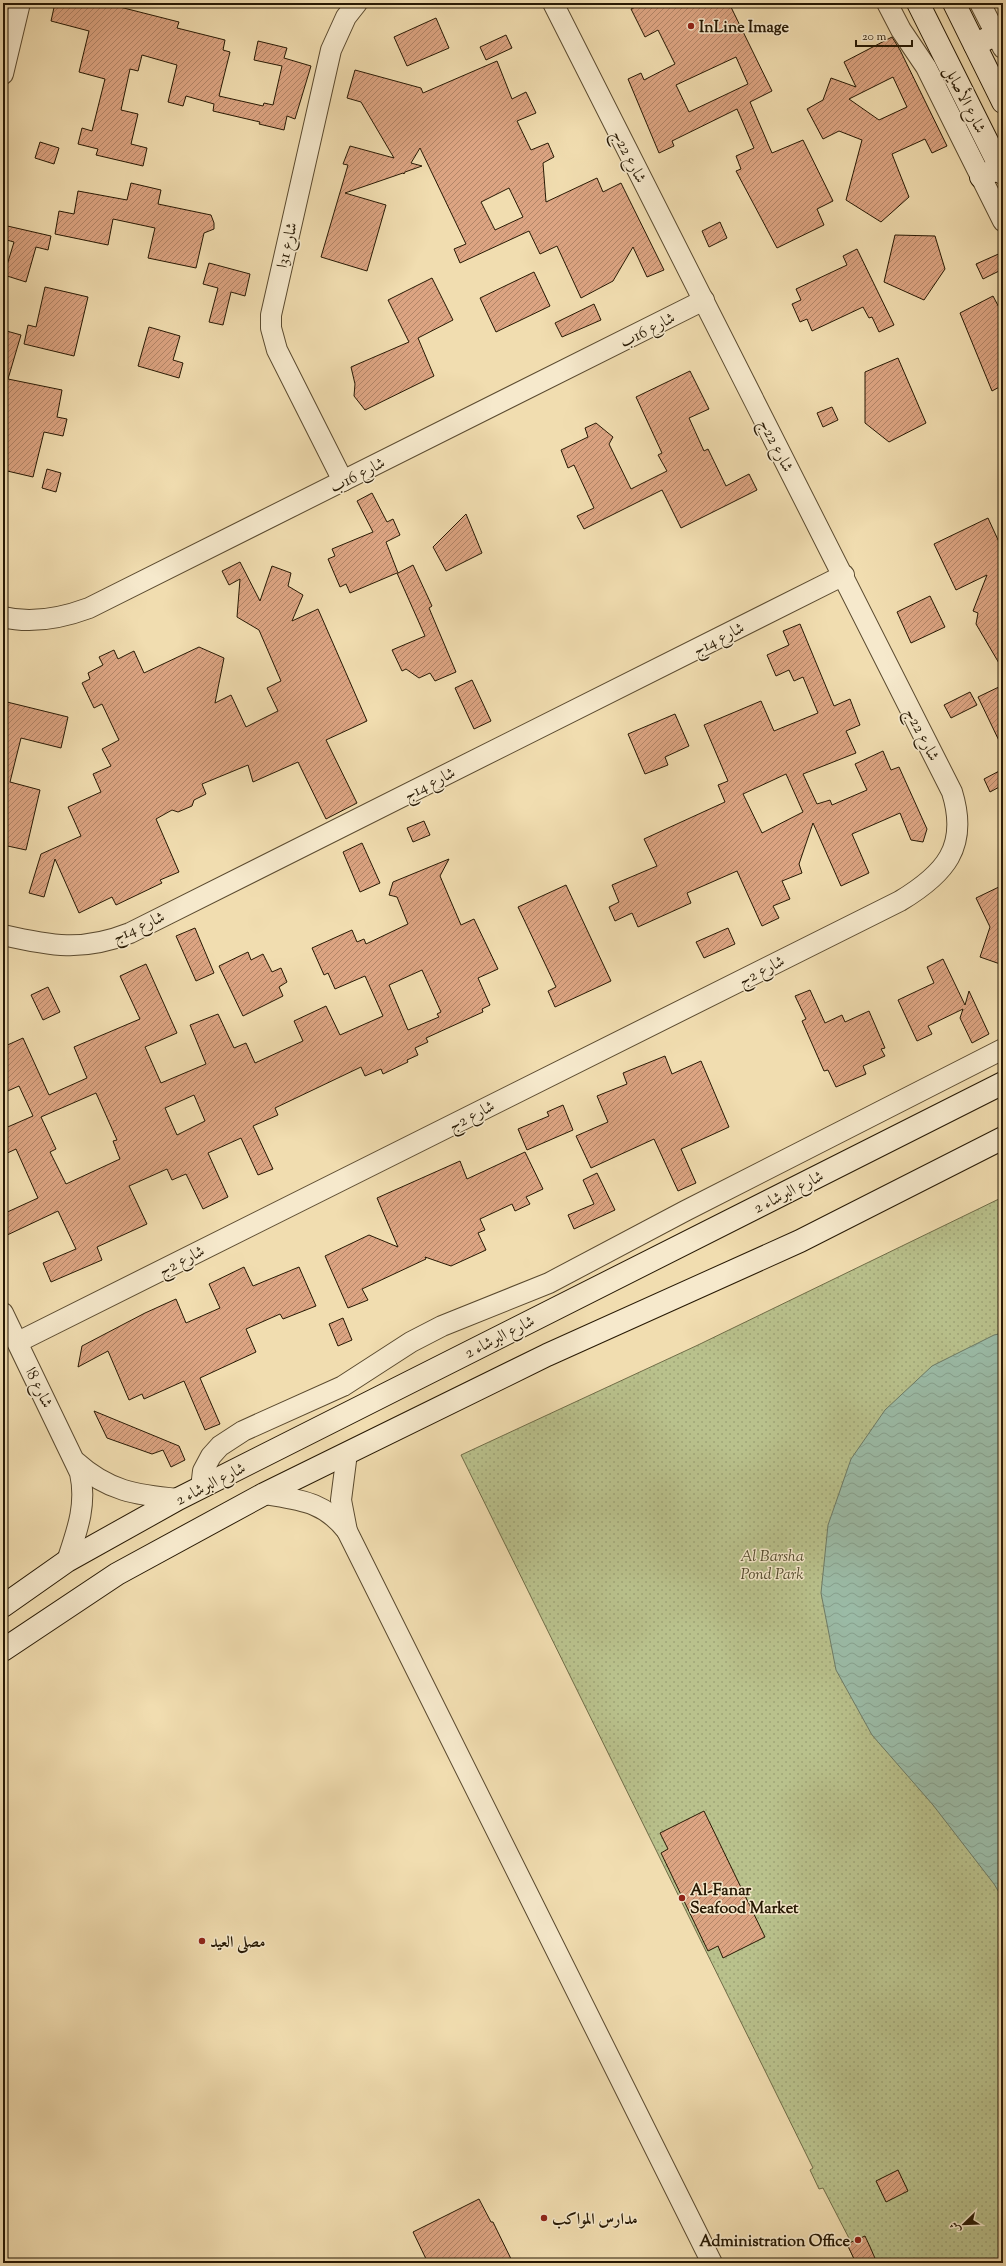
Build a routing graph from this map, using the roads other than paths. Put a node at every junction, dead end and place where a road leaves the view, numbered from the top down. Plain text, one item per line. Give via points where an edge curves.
1 (20, 3) edge
2 (357, 3) edge
3 (553, 3) edge
4 (887, 3) edge
5 (918, 3) edge
6 (954, 3) edge
7 (980, 3) edge
8 (999, 41) edge
9 (974, 45) junction
10 (3, 74) edge
11 (1003, 102) edge
12 (995, 172) edge
13 (1003, 221) edge
14 (704, 300) junction
15 (343, 481) junction
16 (844, 575) junction
17 (3, 618) edge
18 (923, 886) joint
19 (3, 934) edge
20 (1003, 1049) edge
21 (1003, 1083) edge
22 (1003, 1138) edge
23 (3, 1313) edge
24 (18, 1342) junction
25 (347, 1453) junction
26 (76, 1462) junction
27 (201, 1488) junction
28 (264, 1494) junction
29 (178, 1499) junction
30 (347, 1531) junction
31 (67, 1561) junction
32 (3, 1606) edge
33 (3, 1650) edge
34 (712, 2263) edge

1 - 10 street
2 - 15 street, شارع 31ا via 346,17 331,50 271,315 271,328 277,350
3 - 14 street, شارع 22ج
4 - 12 street via 901,30
5 - 12 street, شارع الأصايل
6 - 9 street, شارع الأصايل
7 - 8 street
8 - 9 street
9 - 11 street, شارع الأصايل
12 - 13 street
14 - 15 street, شارع 16ب
14 - 16 street, شارع 22ج
15 - 17 street, شارع 16ب via 74,614 42,619
16 - 18 street, شارع 22ج via 956,803 958,827 954,850 942,869
16 - 19 street, شارع 14ج via 130,933 101,942 72,946 42,944
18 - 24 street, شارع 2ج via 892,904
20 - 27 street via 692,1207 549,1283 442,1326 411,1342 343,1386 237,1434 211,1456 203,1471
21 - 27 street, شارع البرشاء 2
22 - 25 street via 800,1241 547,1354
23 - 24 street, شارع 8ا
24 - 26 street, شارع 8ا
25 - 28 street
25 - 30 street via 340,1500
26 - 29 street, شارع 8ا via 113,1488 141,1496
26 - 31 street, شارع 8ا via 82,1485 83,1508
27 - 29 street, شارع البرشاء 2
28 - 30 street via 316,1505 330,1513
28 - 33 street via 117,1574
29 - 31 street, شارع البرشاء 2
30 - 34 street
31 - 32 street, شارع البرشاء 2

